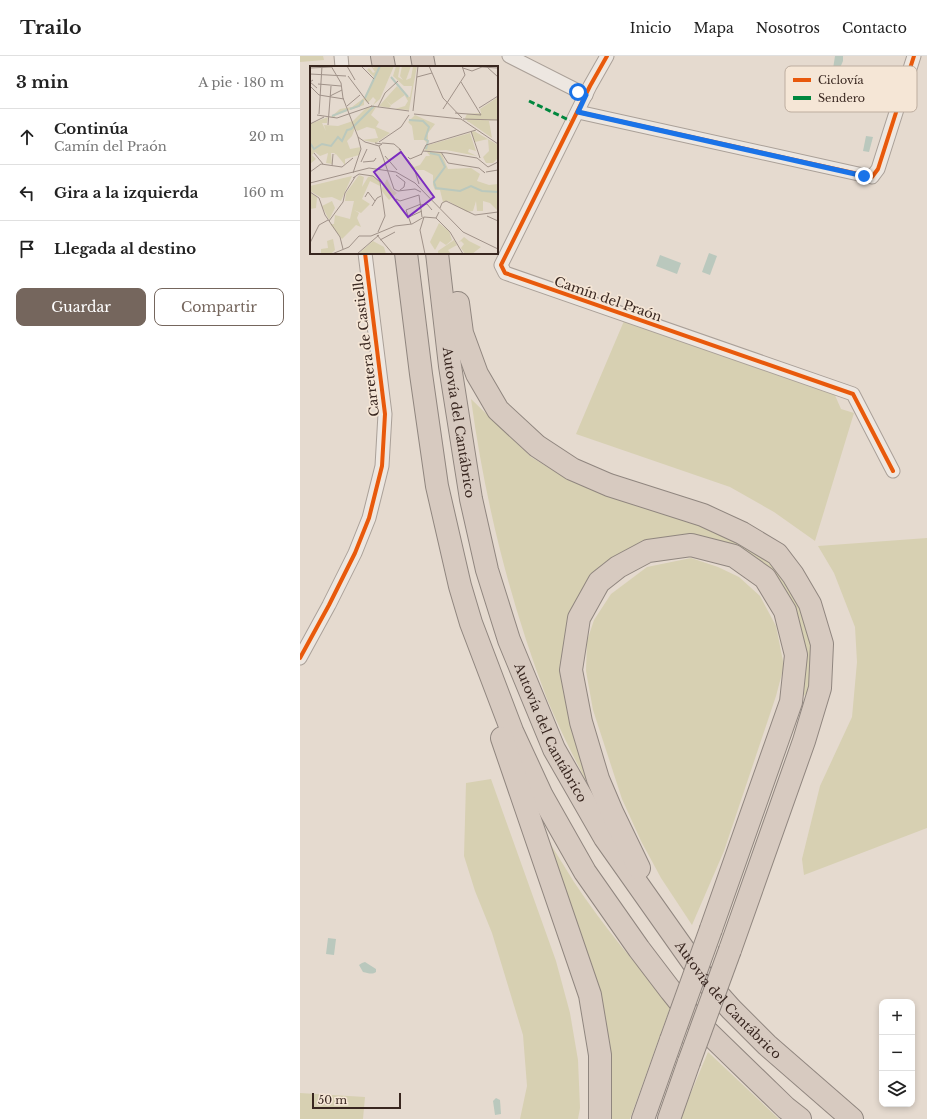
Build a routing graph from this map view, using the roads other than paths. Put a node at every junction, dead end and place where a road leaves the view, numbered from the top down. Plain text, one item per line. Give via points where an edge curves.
1 (341, 56) edge
2 (382, 56) edge
3 (414, 56) edge
4 (422, 56) edge
5 (509, 56) edge
6 (607, 56) edge
7 (914, 56) edge
8 (342, 66) edge
9 (384, 66) edge
10 (415, 66) edge
11 (424, 66) edge
12 (911, 66) edge
13 (586, 95) junction
14 (578, 112) junction
15 (896, 112) edge
16 (365, 254) edge
17 (406, 254) edge
18 (437, 254) edge
19 (450, 254) edge
20 (421, 374) junction
21 (893, 471) dead end
22 (300, 658) edge
23 (684, 948) junction
24 (600, 1119) edge
25 (643, 1119) edge
26 (669, 1119) edge
27 (800, 1119) edge
28 (852, 1119) edge

1 - 8 street
2 - 9 highway
3 - 10 highway
4 - 11 highway
5 - 13 street
6 - 13 street, Camín del Praón
7 - 12 street
13 - 14 street, Camín del Praón
14 - 15 street via 872,177 878,169
14 - 21 street, Camín del Praón via 501,265 505,273 853,394
16 - 22 street, Carretera de Castiello via 385,414 382,466 369,518 355,554
17 - 20 highway
18 - 23 highway, Autovía del Cantábrico via 450,366 470,499 509,640 554,749 605,838
19 - 26 highway, bridge via 462,332 477,374 498,410 538,446 572,469 609,485 703,515 742,533 777,554 794,575 810,604 822,644 820,688 804,742
20 - 24 highway via 428,488 449,583 590,995 600,1055
20 - 27 highway via 437,486 471,623 512,731 542,796 585,872 671,991 691,1016 725,1050
23 - 25 highway, bridge via 642,873 598,779 581,722 571,670 579,618 599,582 618,567 648,551 691,545 734,556 765,578 786,611 796,655 791,702
23 - 28 highway, Autovía del Cantábrico via 706,981 731,1009 767,1045

